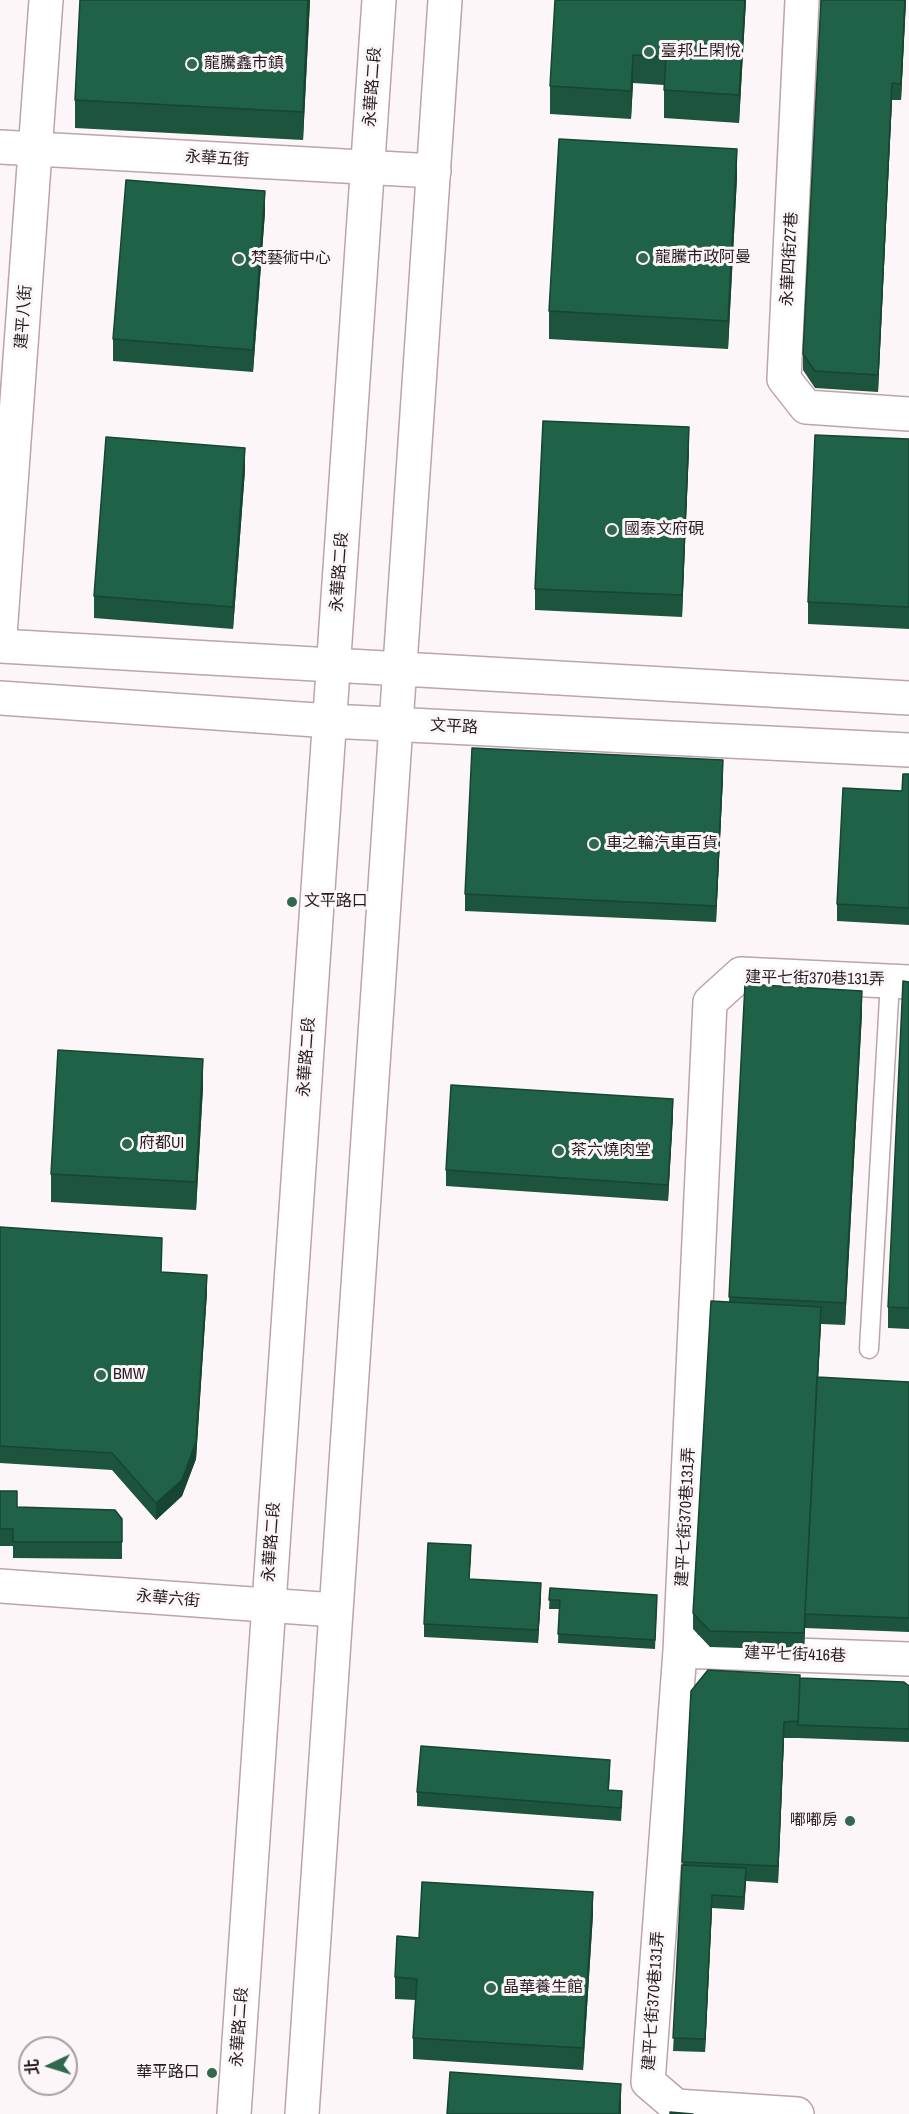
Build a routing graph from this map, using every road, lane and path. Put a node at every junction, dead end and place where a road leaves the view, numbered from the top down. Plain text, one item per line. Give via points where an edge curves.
1 (46, 0) edge
2 (379, 0) edge
3 (445, 0) edge
4 (802, 0) edge
5 (0, 147) edge
6 (35, 149) junction
7 (368, 167) junction
8 (434, 171) junction
9 (9, 402) edge
10 (909, 414) edge
11 (0, 635) edge
12 (0, 646) edge
13 (334, 665) junction
14 (400, 669) junction
15 (0, 698) edge
16 (909, 698) edge
17 (330, 721) junction
18 (397, 724) junction
19 (909, 750) edge
20 (900, 981) edge
21 (869, 1348) dead end
22 (0, 1586) edge
23 (268, 1606) junction
24 (335, 1610) junction
25 (680, 1651) junction
26 (909, 1659) edge
27 (234, 2114) edge
28 (302, 2114) edge
29 (797, 2114) edge

1 - 6 street, 建平八街
2 - 7 street, 永華路二段
3 - 8 street
4 - 10 street, 永華四街27巷 via 784,379 806,408
5 - 6 street, 永華五街
6 - 7 street, 永華五街
6 - 9 street, 建平八街
7 - 8 street, 永華五街
7 - 13 street, 永華路二段
8 - 14 street
9 - 11 street, 建平八街
12 - 13 street
13 - 14 street
13 - 17 street, 永華路二段
14 - 16 street
14 - 18 street
15 - 17 street, 文平路
17 - 18 street, 文平路
17 - 23 street, 永華路二段
18 - 19 street, 文平路
18 - 24 street
20 - 21 lane
20 - 25 street, 建平七街370巷131弄 via 741,974 710,1002
22 - 23 street, 永華六街
23 - 24 street, 永華六街
23 - 27 street, 永華路二段
24 - 28 street
25 - 26 street, 建平七街416巷
25 - 29 street, 建平七街370巷131弄 via 648,2082 676,2106

